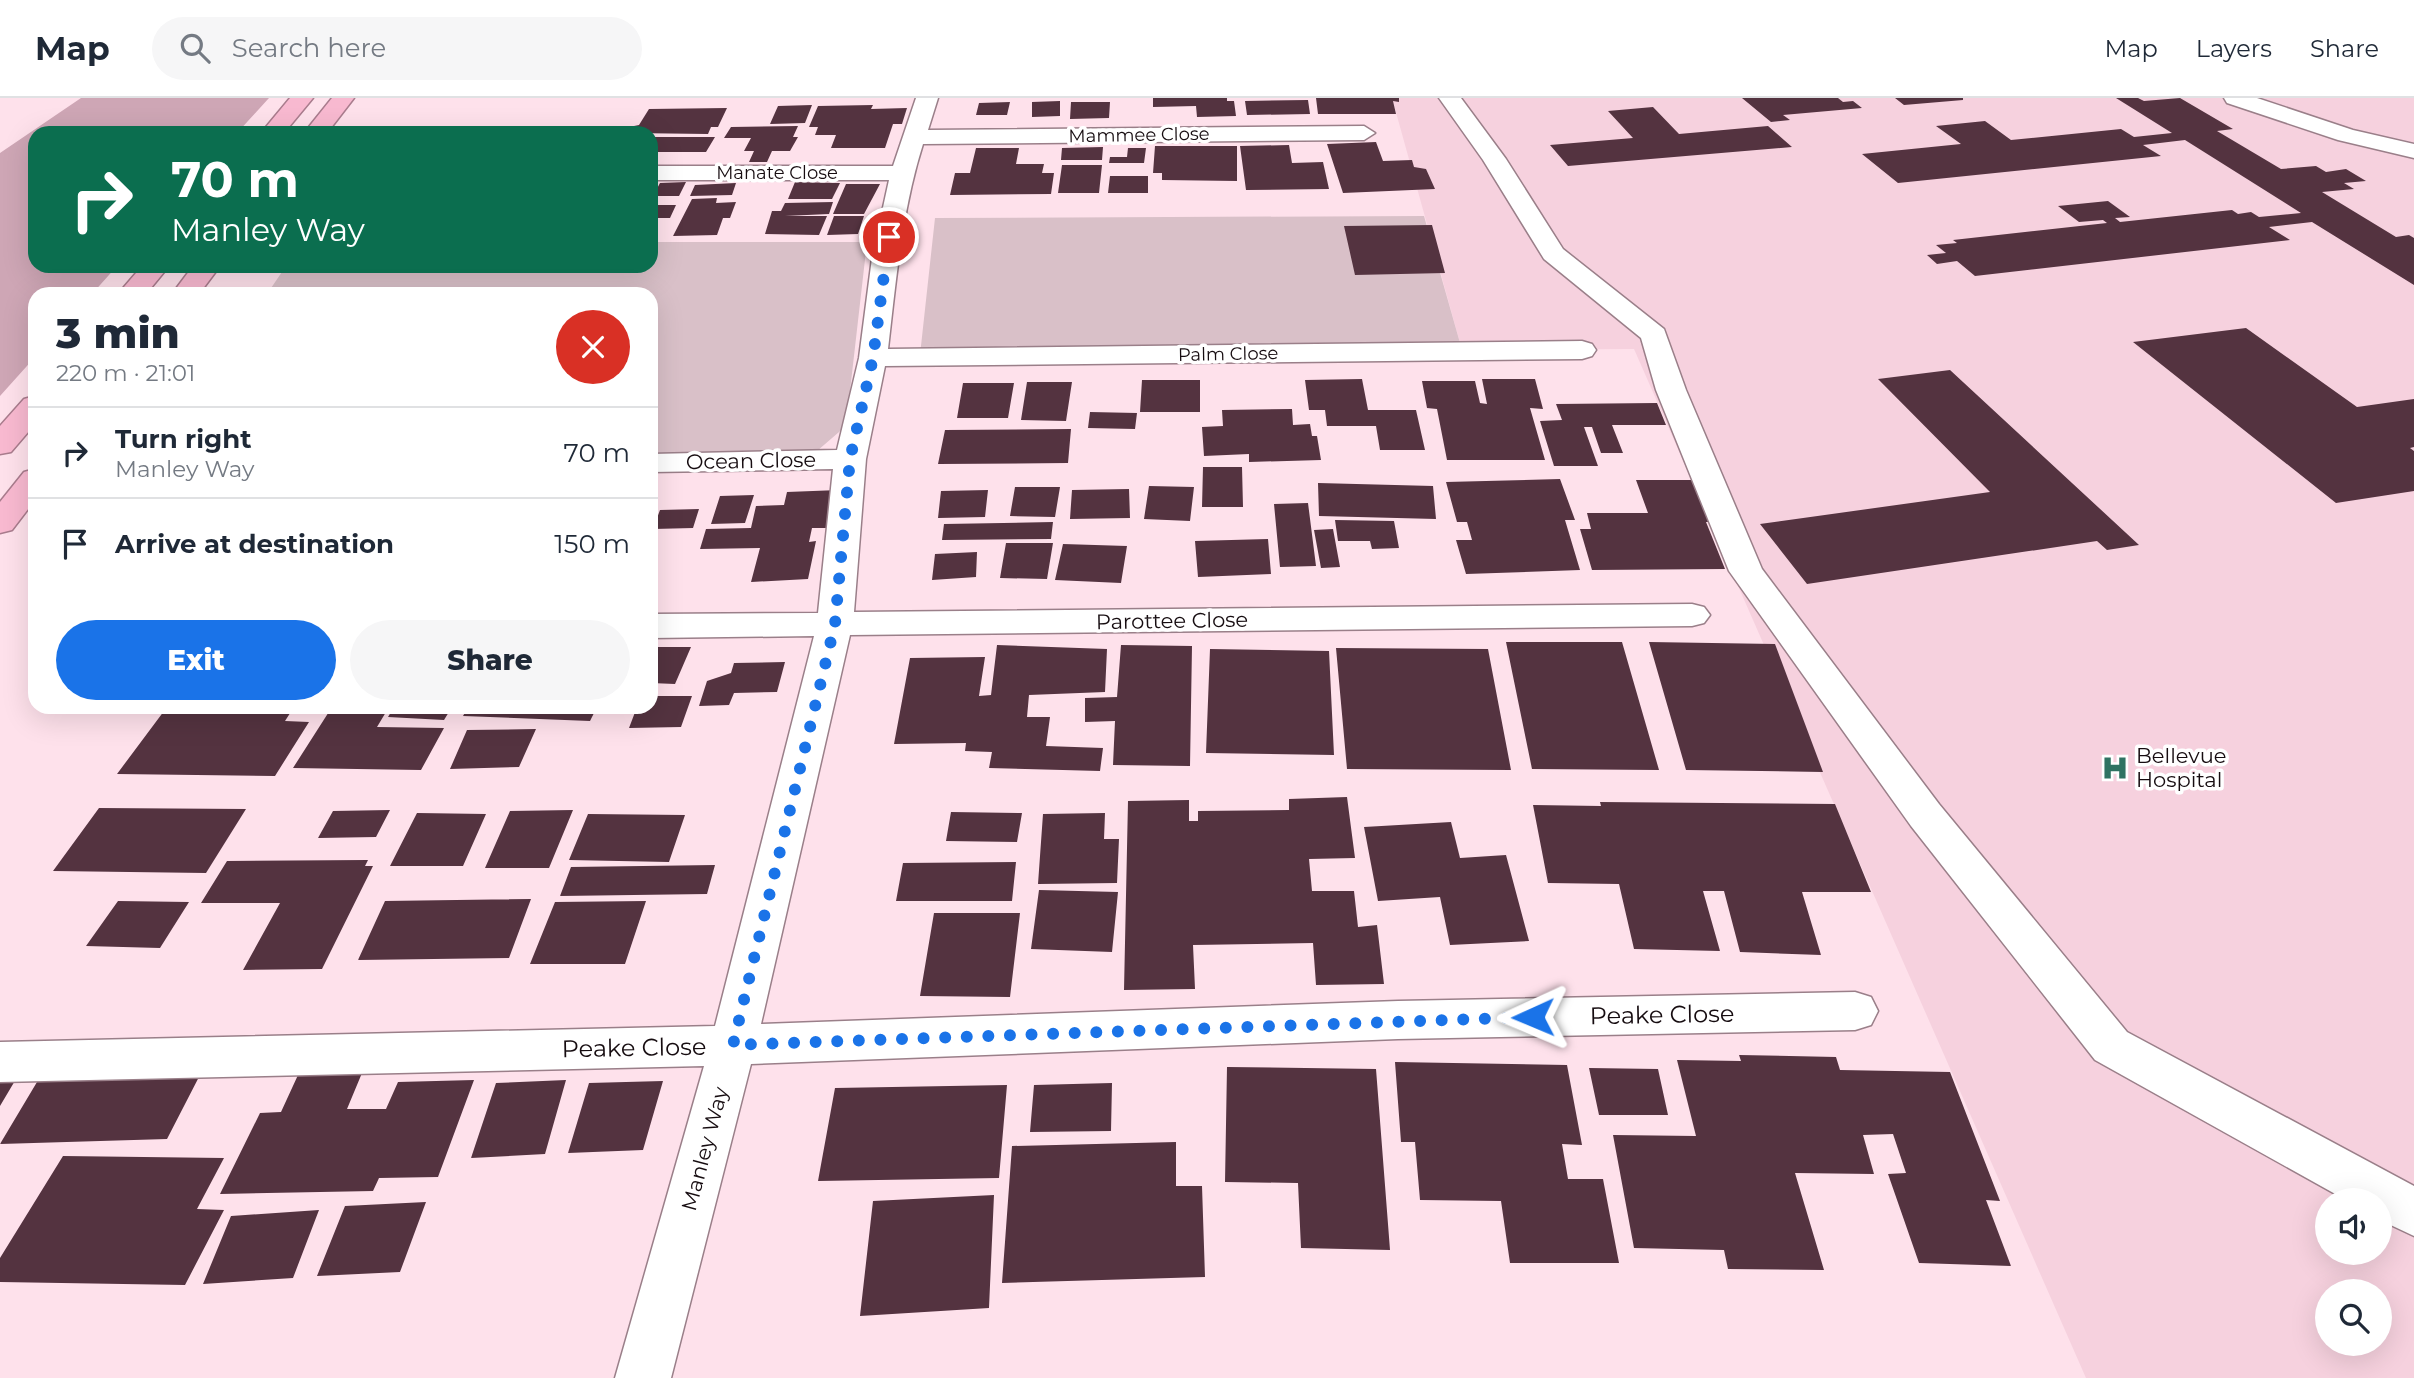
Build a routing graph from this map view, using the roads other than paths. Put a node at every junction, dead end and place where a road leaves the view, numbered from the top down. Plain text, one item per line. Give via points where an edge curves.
1 (302, 98) edge
2 (343, 98) edge
3 (927, 98) edge
4 (1450, 98) edge
5 (2235, 98) edge
6 (278, 126) edge
7 (321, 126) edge
8 (1364, 133) dead end
9 (915, 137) junction
10 (2414, 151) edge
11 (658, 173) edge
12 (902, 173) junction
13 (150, 273) edge
14 (202, 273) edge
15 (137, 287) edge
16 (190, 287) edge
17 (1582, 350) dead end
18 (873, 358) junction
19 (28, 413) edge
20 (0, 445) edge
21 (850, 459) junction
22 (658, 463) edge
23 (28, 489) edge
24 (0, 523) edge
25 (1692, 615) dead end
26 (835, 624) junction
27 (658, 626) edge
28 (1855, 1011) dead end
29 (733, 1045) junction
30 (0, 1062) edge
31 (2414, 1212) edge
32 (643, 1378) edge

1 - 6 highway
2 - 7 highway
3 - 9 street, Manley Way
4 - 31 street via 1553,254 1654,335 1671,390 1746,571 1925,815 2111,1046
5 - 10 street via 2346,135
8 - 9 street, Mammee Close
9 - 12 street, Manley Way
11 - 12 street, Manate Close
12 - 18 street, Manley Way via 885,258
13 - 15 highway
14 - 16 highway
17 - 18 street, Palm Close
18 - 21 street, Manley Way
19 - 20 highway
21 - 22 street, Ocean Close
21 - 26 street, Manley Way
23 - 24 highway
25 - 26 street, Parottee Close
26 - 27 street, Parottee Close
26 - 29 street, Manley Way
28 - 29 street, Peake Close via 1398,1020
29 - 30 street, Peake Close
29 - 32 street, Manley Way

